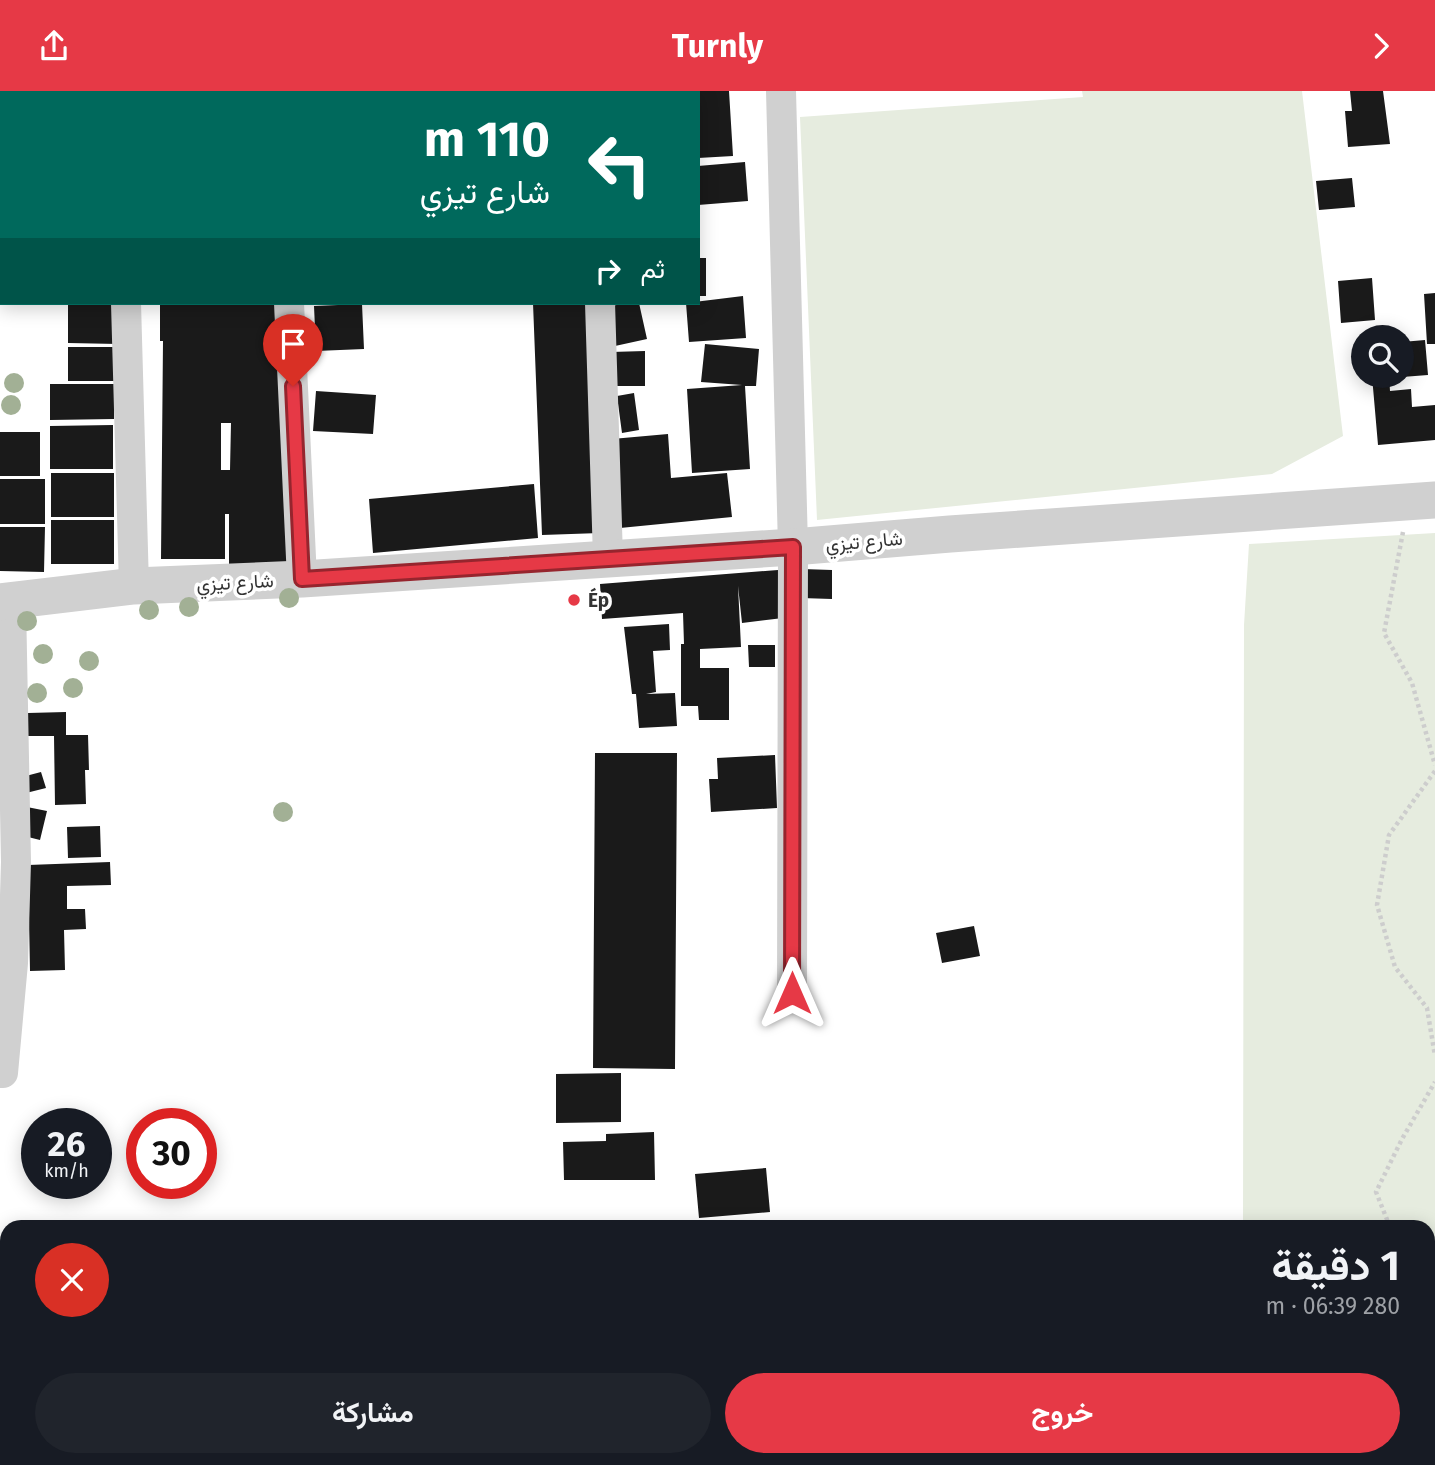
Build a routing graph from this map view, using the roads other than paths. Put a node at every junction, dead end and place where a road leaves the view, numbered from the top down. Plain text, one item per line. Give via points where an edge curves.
1 (781, 91) edge
2 (126, 305) edge
3 (289, 305) edge
4 (600, 305) edge
5 (1418, 502) edge
6 (793, 547) junction
7 (608, 558) junction
8 (302, 579) junction
9 (134, 586) junction
10 (6, 602) edge
11 (8, 862) edge
12 (6, 963) edge
13 (792, 993) dead end
14 (0, 1073) edge

1 - 6 street
2 - 9 street
3 - 8 street
4 - 7 street
5 - 6 street, شارع تيزي
6 - 7 street, شارع تيزي
6 - 13 street
7 - 8 street, شارع تيزي
8 - 9 street, شارع تيزي
9 - 10 street, شارع تيزي
10 - 11 street
11 - 12 street
12 - 14 street

